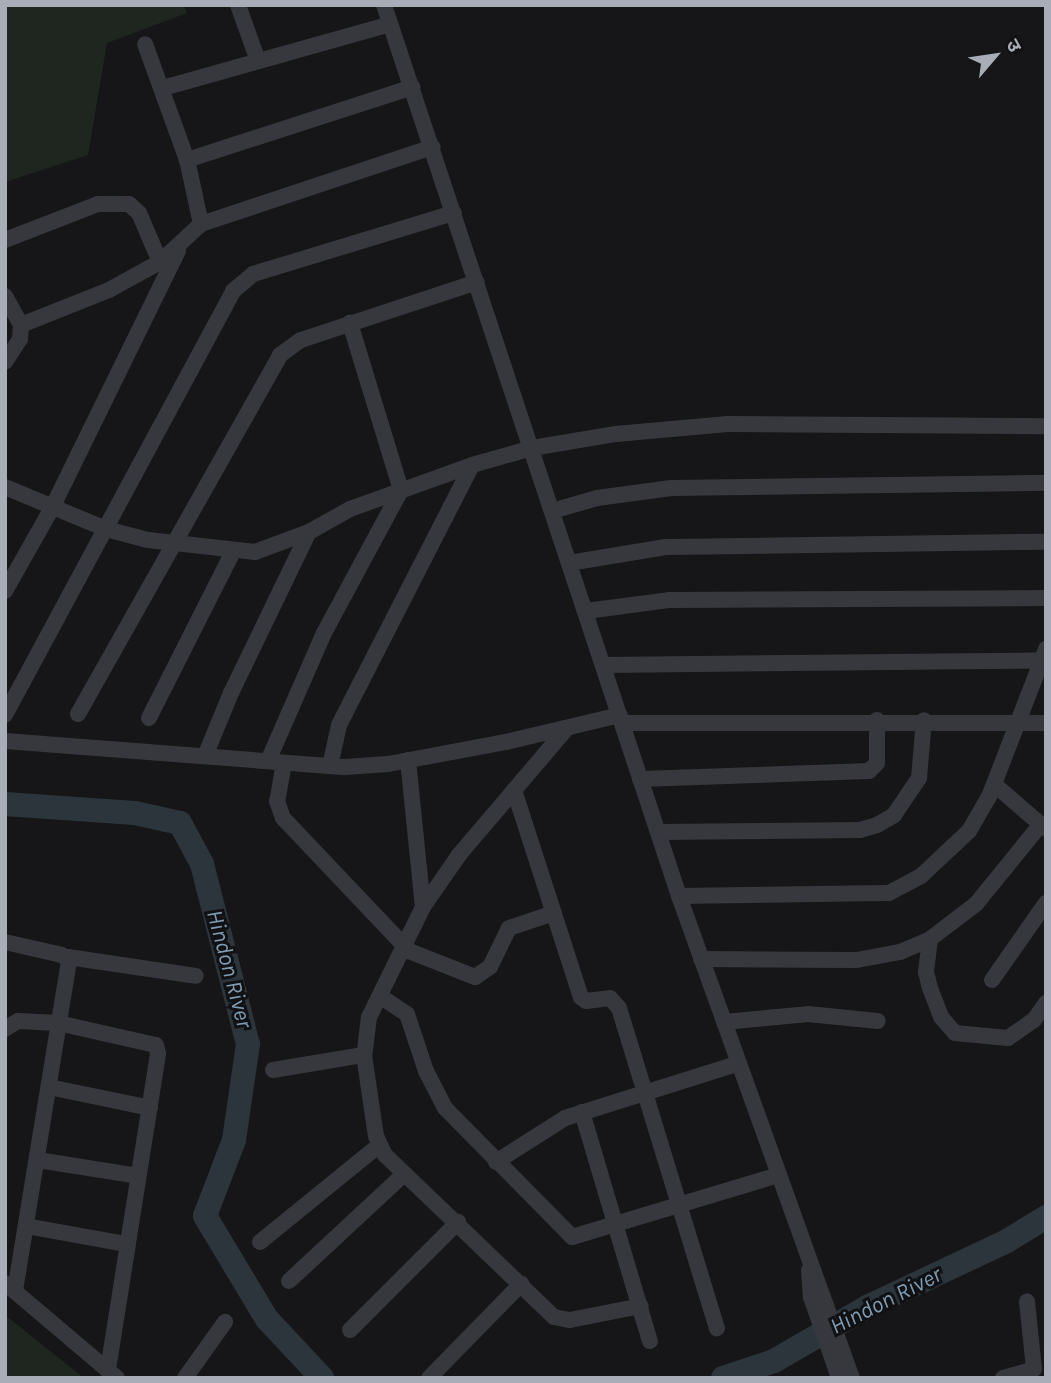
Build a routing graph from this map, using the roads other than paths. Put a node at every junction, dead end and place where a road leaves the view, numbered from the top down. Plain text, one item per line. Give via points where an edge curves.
1 (238, 5) edge
2 (384, 5) edge
3 (390, 24) junction
4 (145, 44) dead end
5 (258, 61) junction
6 (413, 87) junction
7 (163, 88) junction
8 (433, 147) junction
9 (187, 160) junction
10 (454, 213) junction
11 (201, 224) junction
12 (5, 240) edge
13 (179, 249) junction
14 (160, 262) junction
15 (477, 282) junction
16 (5, 296) edge
17 (350, 323) junction
18 (20, 325) junction
19 (5, 362) edge
20 (1046, 426) edge
21 (532, 448) junction
22 (472, 465) junction
23 (1046, 483) edge
24 (5, 487) edge
25 (401, 490) junction
26 (53, 506) junction
27 (552, 510) junction
28 (106, 528) junction
29 (309, 532) junction
30 (1046, 542) edge
31 (173, 544) junction
32 (233, 552) junction
33 (569, 562) junction
34 (5, 591) edge
35 (1046, 598) edge
36 (586, 611) junction
37 (1044, 656) edge
38 (603, 665) junction
39 (78, 714) dead end
40 (5, 715) edge
41 (149, 718) dead end
42 (621, 719) junction
43 (877, 720) junction
44 (924, 720) junction
45 (1046, 723) edge
46 (1018, 724) junction
47 (567, 727) junction
48 (5, 741) edge
49 (205, 756) junction
50 (408, 760) junction
51 (276, 762) junction
52 (330, 766) junction
53 (640, 779) junction
54 (995, 785) junction
55 (514, 790) junction
56 (1043, 827) edge
57 (658, 832) junction
58 (679, 896) junction
59 (1046, 903) edge
60 (423, 907) junction
61 (554, 913) junction
62 (930, 939) junction
63 (5, 942) edge
64 (401, 945) junction
65 (68, 957) junction
66 (701, 959) junction
67 (196, 976) dead end
68 (992, 980) dead end
69 (380, 996) junction
70 (1046, 1003) edge
71 (878, 1021) dead end
72 (724, 1022) junction
73 (58, 1023) junction
74 (5, 1029) edge
75 (364, 1055) junction
76 (739, 1063) junction
77 (273, 1070) dead end
78 (49, 1087) junction
79 (643, 1092) junction
80 (150, 1108) junction
81 (582, 1112) junction
82 (378, 1146) junction
83 (38, 1160) junction
84 (496, 1162) junction
85 (404, 1174) junction
86 (779, 1175) junction
87 (138, 1176) junction
88 (679, 1207) junction
89 (458, 1222) junction
90 (26, 1226) junction
91 (618, 1226) junction
92 (260, 1242) dead end
93 (127, 1244) junction
94 (289, 1281) dead end
95 (521, 1284) junction
96 (10, 1288) edge
97 (816, 1292) junction
98 (1027, 1301) dead end
99 (641, 1306) junction
100 (225, 1322) dead end
101 (717, 1328) dead end
102 (350, 1331) dead end
103 (650, 1341) dead end
104 (836, 1371) edge
105 (113, 1374) edge
106 (185, 1378) edge
107 (429, 1378) edge
108 (852, 1378) edge
109 (1003, 1378) edge

1 - 5 street
2 - 3 street
3 - 5 street
3 - 6 street
4 - 7 street
5 - 7 street
6 - 8 street
6 - 9 street
7 - 9 street
8 - 10 street
8 - 11 street
9 - 11 street
10 - 15 street
10 - 28 street via 242,281
11 - 13 street
12 - 14 street via 98,204 129,204 139,213
13 - 14 street
13 - 26 street
14 - 18 street via 109,290
15 - 17 street
15 - 21 street
16 - 18 street
17 - 25 street
17 - 31 street via 301,340 280,355
18 - 19 street via 20,339
20 - 21 street via 728,424 616,434
21 - 22 street
21 - 27 street
22 - 25 street
22 - 52 street via 339,725
23 - 27 street via 671,488 597,498
24 - 26 street
25 - 29 street via 350,509
25 - 51 street via 324,633
26 - 28 street
26 - 34 street
27 - 33 street
28 - 31 street
28 - 40 street
29 - 32 street via 274,548
29 - 49 street via 230,693
30 - 33 street via 666,547
31 - 32 street
31 - 39 street
32 - 41 street
33 - 36 street
35 - 36 street via 670,600
36 - 38 street
37 - 38 street
37 - 46 street
38 - 42 street
42 - 43 street
42 - 47 street
42 - 53 street
43 - 44 street
43 - 53 street via 877,764 869,771
44 - 46 street
44 - 57 street via 919,778 894,815 877,825 860,830
45 - 46 street
46 - 54 street
47 - 50 street
47 - 55 street
48 - 49 street
49 - 51 street
50 - 52 street
50 - 60 street
51 - 52 street
51 - 64 street via 277,801 283,818
53 - 57 street
54 - 56 street
54 - 58 street via 970,831 945,857 889,893
55 - 60 street
55 - 61 street
56 - 62 street via 976,904
57 - 58 street
58 - 66 street
59 - 68 street
60 - 64 street
61 - 64 street via 509,928 490,967 475,977
61 - 79 street via 581,997 586,1001 610,998 619,1008
62 - 66 street via 900,952 857,960
62 - 70 street via 926,972 930,988 941,1017 955,1033 1008,1038 1034,1020
63 - 65 street
64 - 69 street
65 - 67 street
65 - 73 street
66 - 72 street
69 - 75 street via 369,1017
69 - 84 street via 407,1014 426,1071 445,1108
71 - 72 street via 808,1014
72 - 76 street
73 - 74 street via 18,1021
73 - 78 street
73 - 80 street via 156,1045
75 - 77 street
75 - 82 street
76 - 79 street
76 - 86 street
78 - 80 street
78 - 83 street
79 - 81 street
79 - 88 street
80 - 87 street
81 - 84 street via 540,1130
81 - 91 street
82 - 85 street
82 - 92 street
83 - 87 street
83 - 90 street
84 - 91 street via 572,1237
85 - 89 street
85 - 94 street
86 - 88 street
86 - 97 street via 810,1257
87 - 93 street
88 - 91 street
88 - 101 street
89 - 95 street
89 - 102 street
90 - 93 street
90 - 96 street
91 - 99 street
93 - 105 street
95 - 99 street via 561,1321
95 - 107 street
96 - 105 street
97 - 104 street
97 - 108 street
98 - 109 street via 1034,1369
99 - 103 street
100 - 106 street

